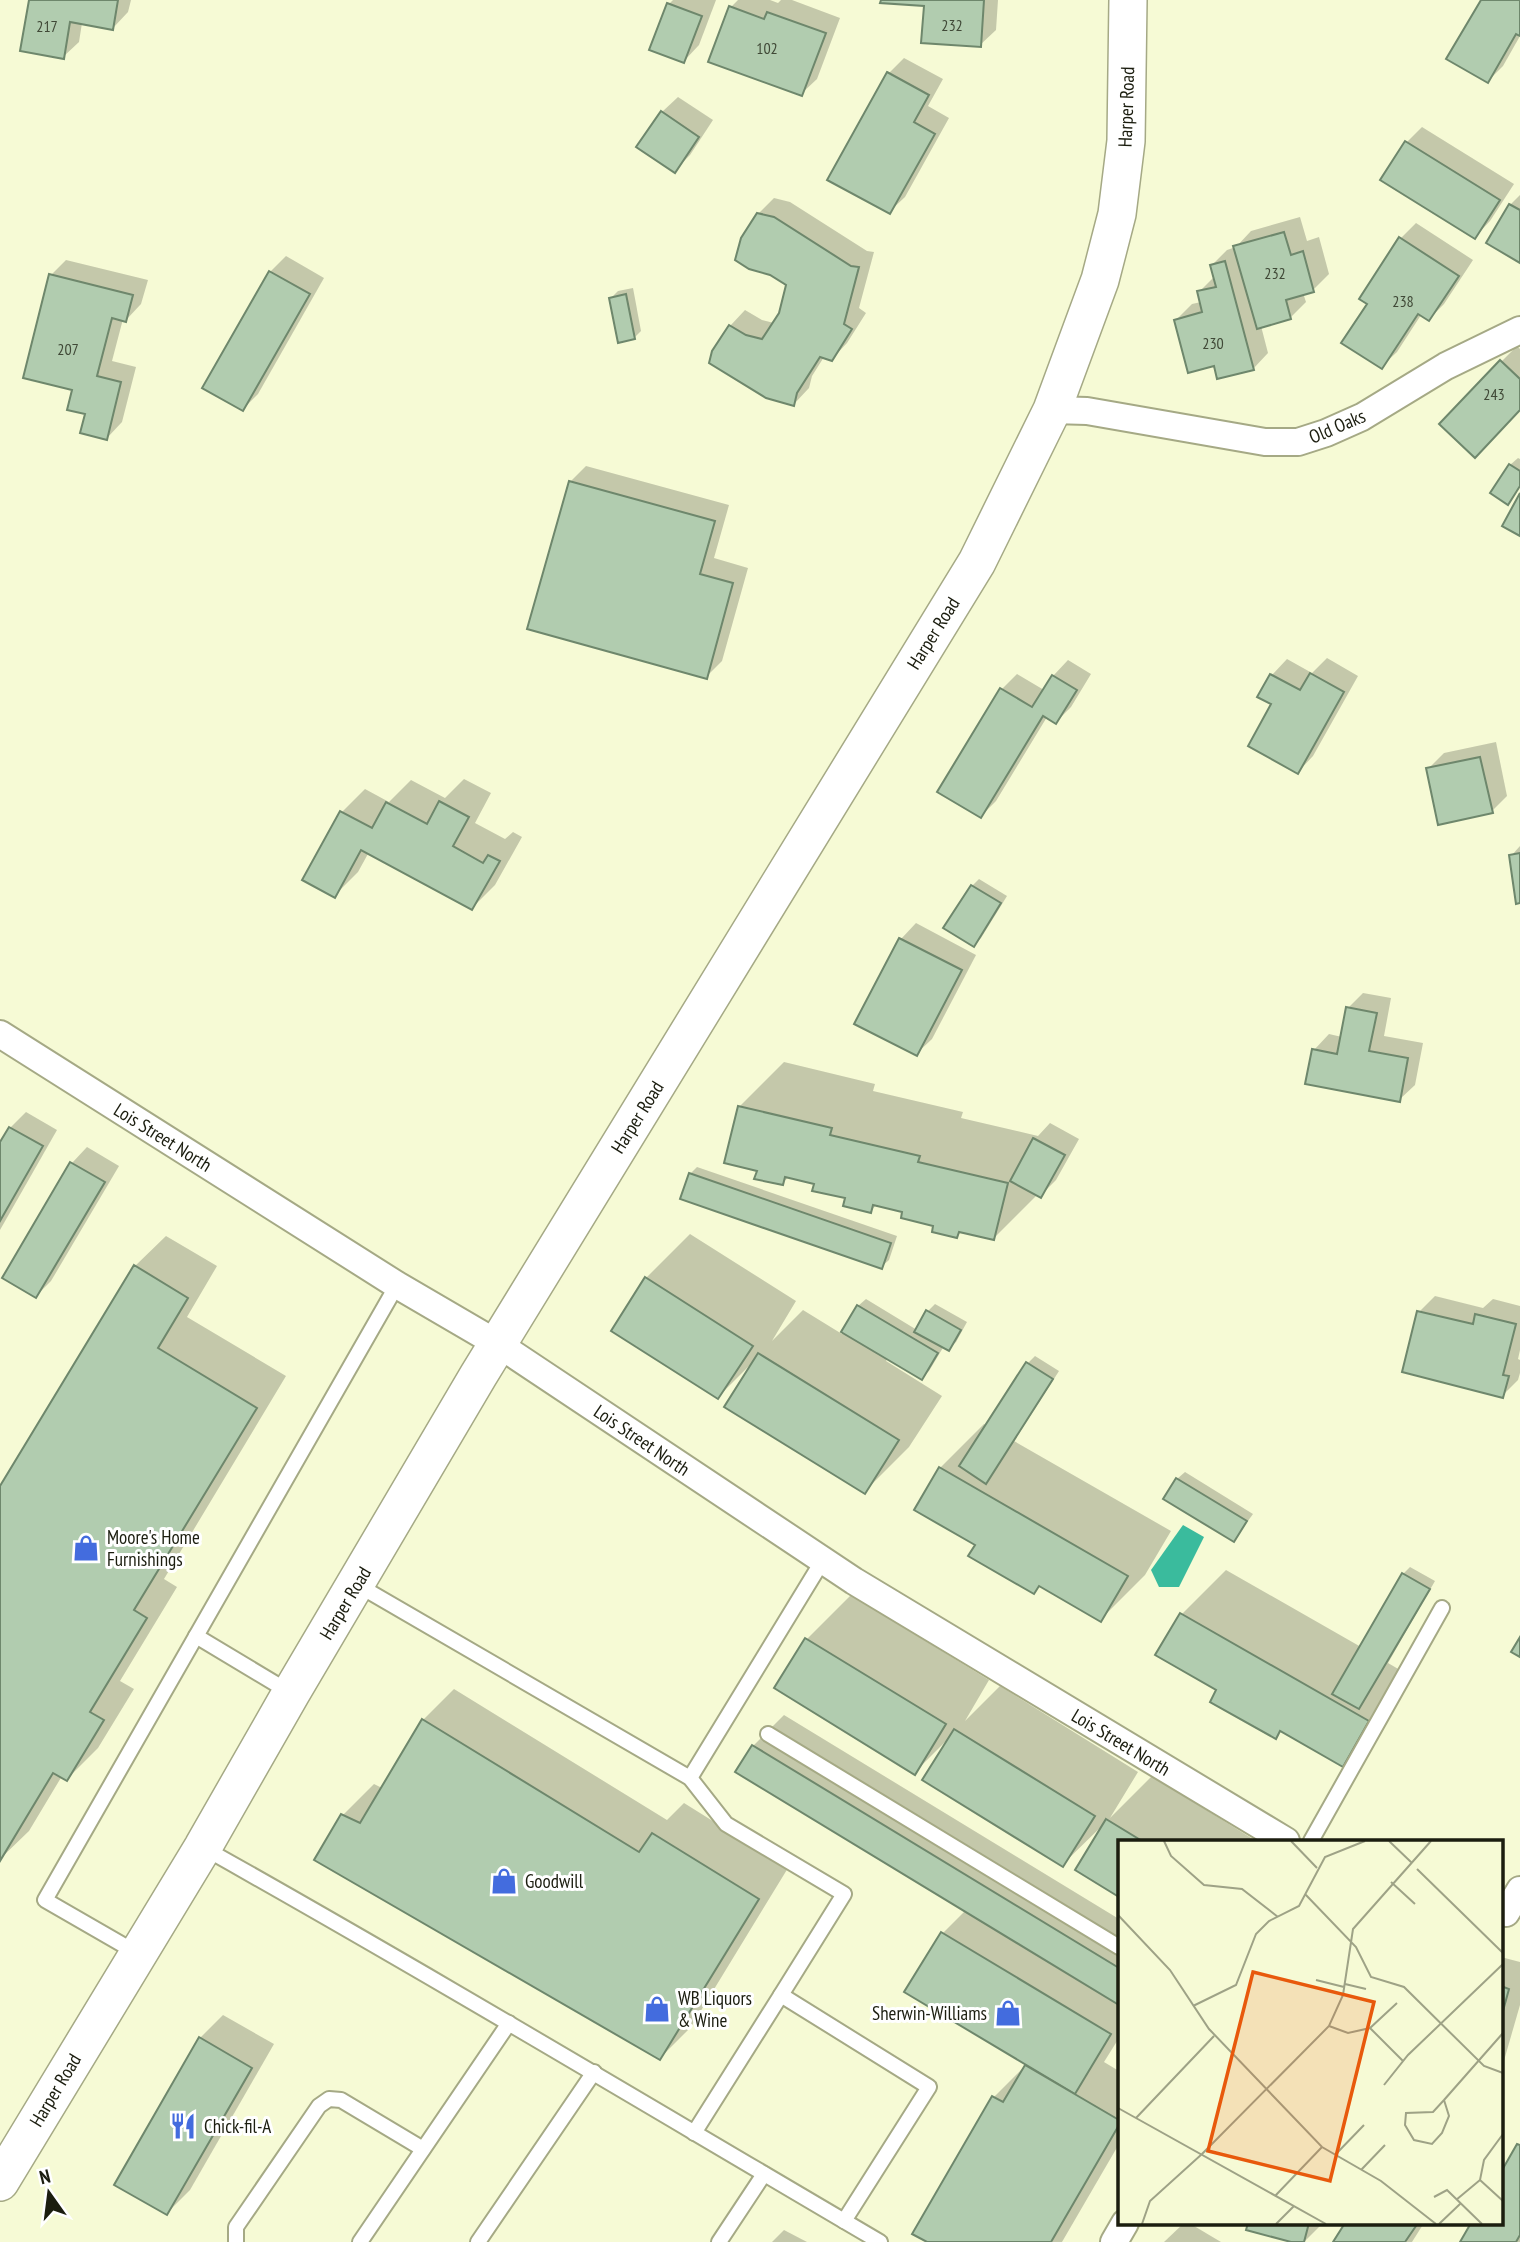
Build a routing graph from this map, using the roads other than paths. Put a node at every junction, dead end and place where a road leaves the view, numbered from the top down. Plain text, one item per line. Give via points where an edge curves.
1 (1128, 0) edge
2 (1520, 330) edge
3 (1052, 410) junction
4 (0, 1034) edge
5 (397, 1285) junction
6 (498, 1344) junction
7 (823, 1560) junction
8 (356, 1584) junction
9 (1442, 1608) dead end
10 (195, 1636) junction
11 (291, 1693) junction
12 (768, 1734) dead end
13 (690, 1778) junction
14 (1284, 1840) edge
15 (1312, 1840) edge
16 (203, 1847) junction
17 (1520, 1890) edge
18 (1509, 1913) edge
19 (1118, 1946) edge
20 (137, 1953) junction
21 (781, 1995) junction
22 (509, 2023) junction
23 (594, 2072) junction
24 (694, 2133) junction
25 (423, 2149) junction
26 (764, 2174) junction
27 (0, 2182) edge
28 (844, 2221) junction
29 (1124, 2224) edge
30 (236, 2242) edge
31 (360, 2242) edge
32 (478, 2242) edge
33 (719, 2242) edge
34 (880, 2242) edge
35 (1114, 2242) edge

1 - 3 main road, Harper Road via 1126,141 1117,214 1100,280
2 - 3 street, Old Oaks via 1446,366 1362,417 1298,442 1265,442 1087,411
3 - 6 main road, Harper Road via 977,562
4 - 5 street, Lois Street North
5 - 6 street, Lois Street North
5 - 10 lane
6 - 7 street, Lois Street North
6 - 8 main road, Harper Road
7 - 13 lane
7 - 14 street, Lois Street North
8 - 11 main road, Harper Road
8 - 13 lane
9 - 15 lane
10 - 11 lane
10 - 20 lane via 45,1900
11 - 16 main road, Harper Road
12 - 19 lane
13 - 21 lane via 726,1824 844,1894
16 - 20 main road, Harper Road
16 - 22 lane
17 - 18 street
20 - 27 main road, Harper Road
21 - 24 lane
21 - 28 lane via 929,2087
22 - 23 lane
22 - 25 lane
23 - 24 lane
23 - 32 lane
24 - 26 lane
25 - 30 lane via 341,2100 328,2099 236,2227
25 - 31 lane
26 - 28 lane
26 - 33 lane
28 - 34 lane
29 - 35 street

